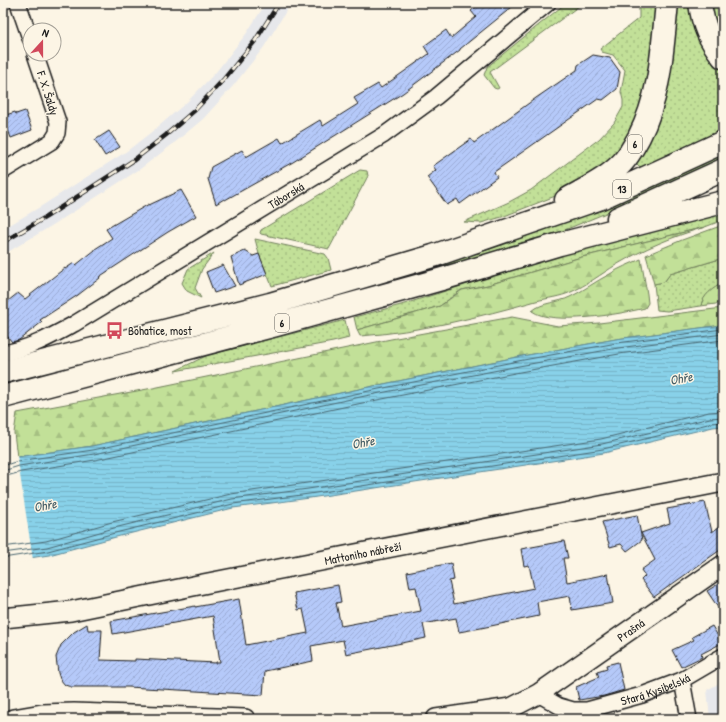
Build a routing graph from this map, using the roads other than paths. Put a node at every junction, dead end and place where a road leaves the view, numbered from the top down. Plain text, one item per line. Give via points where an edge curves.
1 (18, 3) edge
2 (548, 3) edge
3 (667, 3) edge
4 (700, 3) edge
5 (25, 22) edge
6 (723, 57) edge
7 (38, 62) edge
8 (723, 142) edge
9 (723, 170) edge
10 (3, 171) edge
11 (723, 202) edge
12 (517, 228) junction
13 (560, 244) junction
14 (3, 353) edge
15 (3, 372) edge
16 (3, 397) edge
17 (723, 482) edge
18 (723, 565) edge
19 (3, 618) edge
20 (723, 656) edge
21 (682, 680) junction
22 (538, 694) junction
23 (42, 717) edge
24 (13, 719) edge
25 (245, 719) edge
26 (436, 719) edge
27 (689, 719) edge

1 - 5 street
2 - 14 street, Táborská via 436,97 384,135 74,324 46,339
3 - 12 highway, 6 via 655,99 647,122 634,146 622,163 606,176
4 - 6 highway via 702,19 712,42
7 - 10 street, F. X. Šaldy via 58,122 57,133 52,141
8 - 12 highway, 13 via 601,198
9 - 13 highway, 13
11 - 13 highway, 6
12 - 15 highway, 6 via 433,256 270,304
13 - 16 highway, 6 via 276,325
17 - 19 street, Mattoniho nábřeží via 71,611
18 - 22 street, Prašná
20 - 21 street, Stará Kysibelská
21 - 22 street, Stará Kysibelská via 642,695 587,710 572,710 559,706
21 - 27 street
22 - 26 street, Prašná via 511,708
23 - 24 street
23 - 25 street via 81,713

